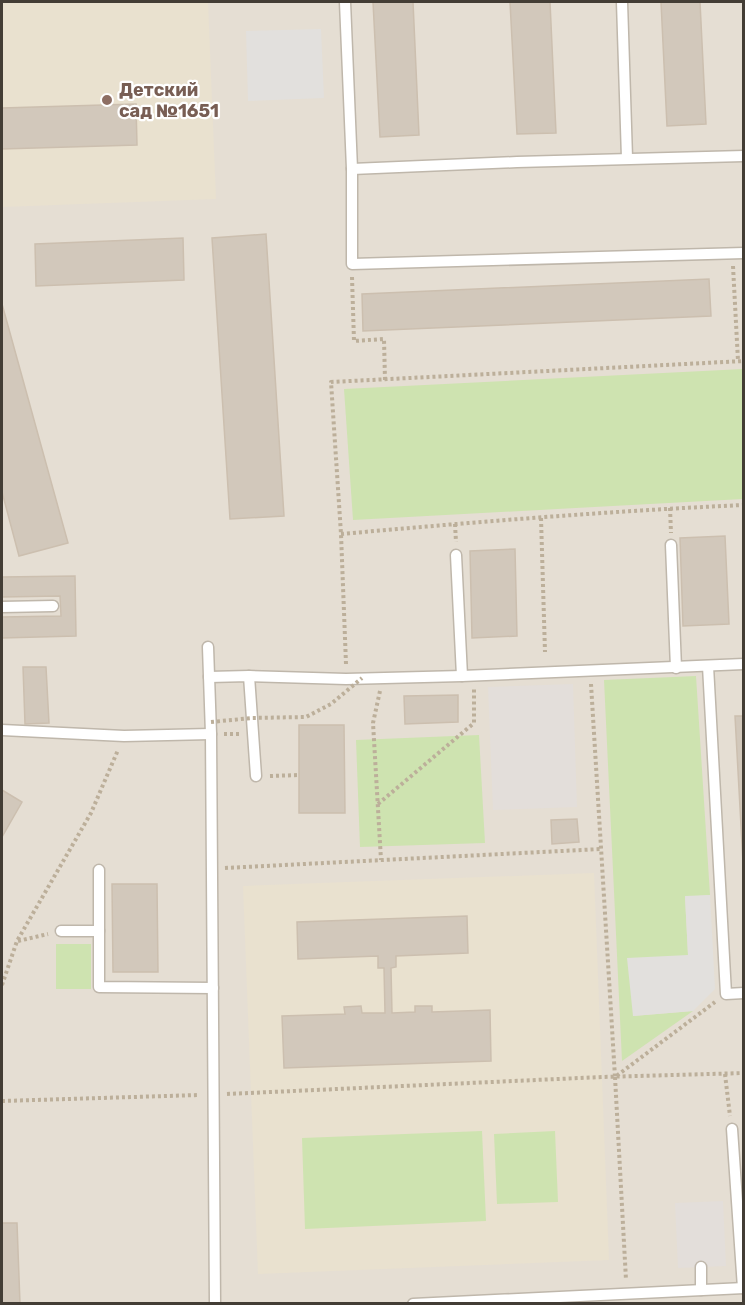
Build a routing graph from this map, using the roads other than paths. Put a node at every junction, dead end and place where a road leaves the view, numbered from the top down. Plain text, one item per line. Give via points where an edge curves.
1 (345, 2) edge
2 (622, 2) edge
3 (744, 156) edge
4 (627, 158) junction
5 (352, 169) junction
6 (738, 253) edge
7 (671, 545) road end
8 (456, 555) dead end
9 (53, 606) dead end
10 (2, 608) edge
11 (208, 647) dead end
12 (744, 664) edge
13 (708, 666) junction
14 (676, 668) junction
15 (249, 676) junction
16 (462, 676) junction
17 (209, 677) junction
18 (2, 730) edge
19 (211, 734) junction
20 (256, 776) road end
21 (99, 870) dead end
22 (61, 932) road end
23 (99, 932) junction
24 (213, 988) junction
25 (744, 993) edge
26 (732, 1129) road end
27 (701, 1268) dead end
28 (743, 1288) edge
29 (702, 1290) junction
30 (215, 1304) edge
31 (413, 1304) edge

1 - 5 lane
2 - 4 lane
3 - 4 lane
4 - 5 lane
5 - 6 lane via 352,264
7 - 14 lane
8 - 16 lane
9 - 10 lane
11 - 17 lane
12 - 13 lane
13 - 14 lane
13 - 25 lane via 726,994
14 - 16 lane
15 - 16 lane
15 - 17 lane
15 - 20 lane
17 - 19 lane
18 - 19 lane via 124,736
19 - 24 lane
21 - 23 lane
22 - 23 lane
23 - 24 lane via 99,987
24 - 30 lane
26 - 28 lane
27 - 29 lane
28 - 29 lane
29 - 31 lane

